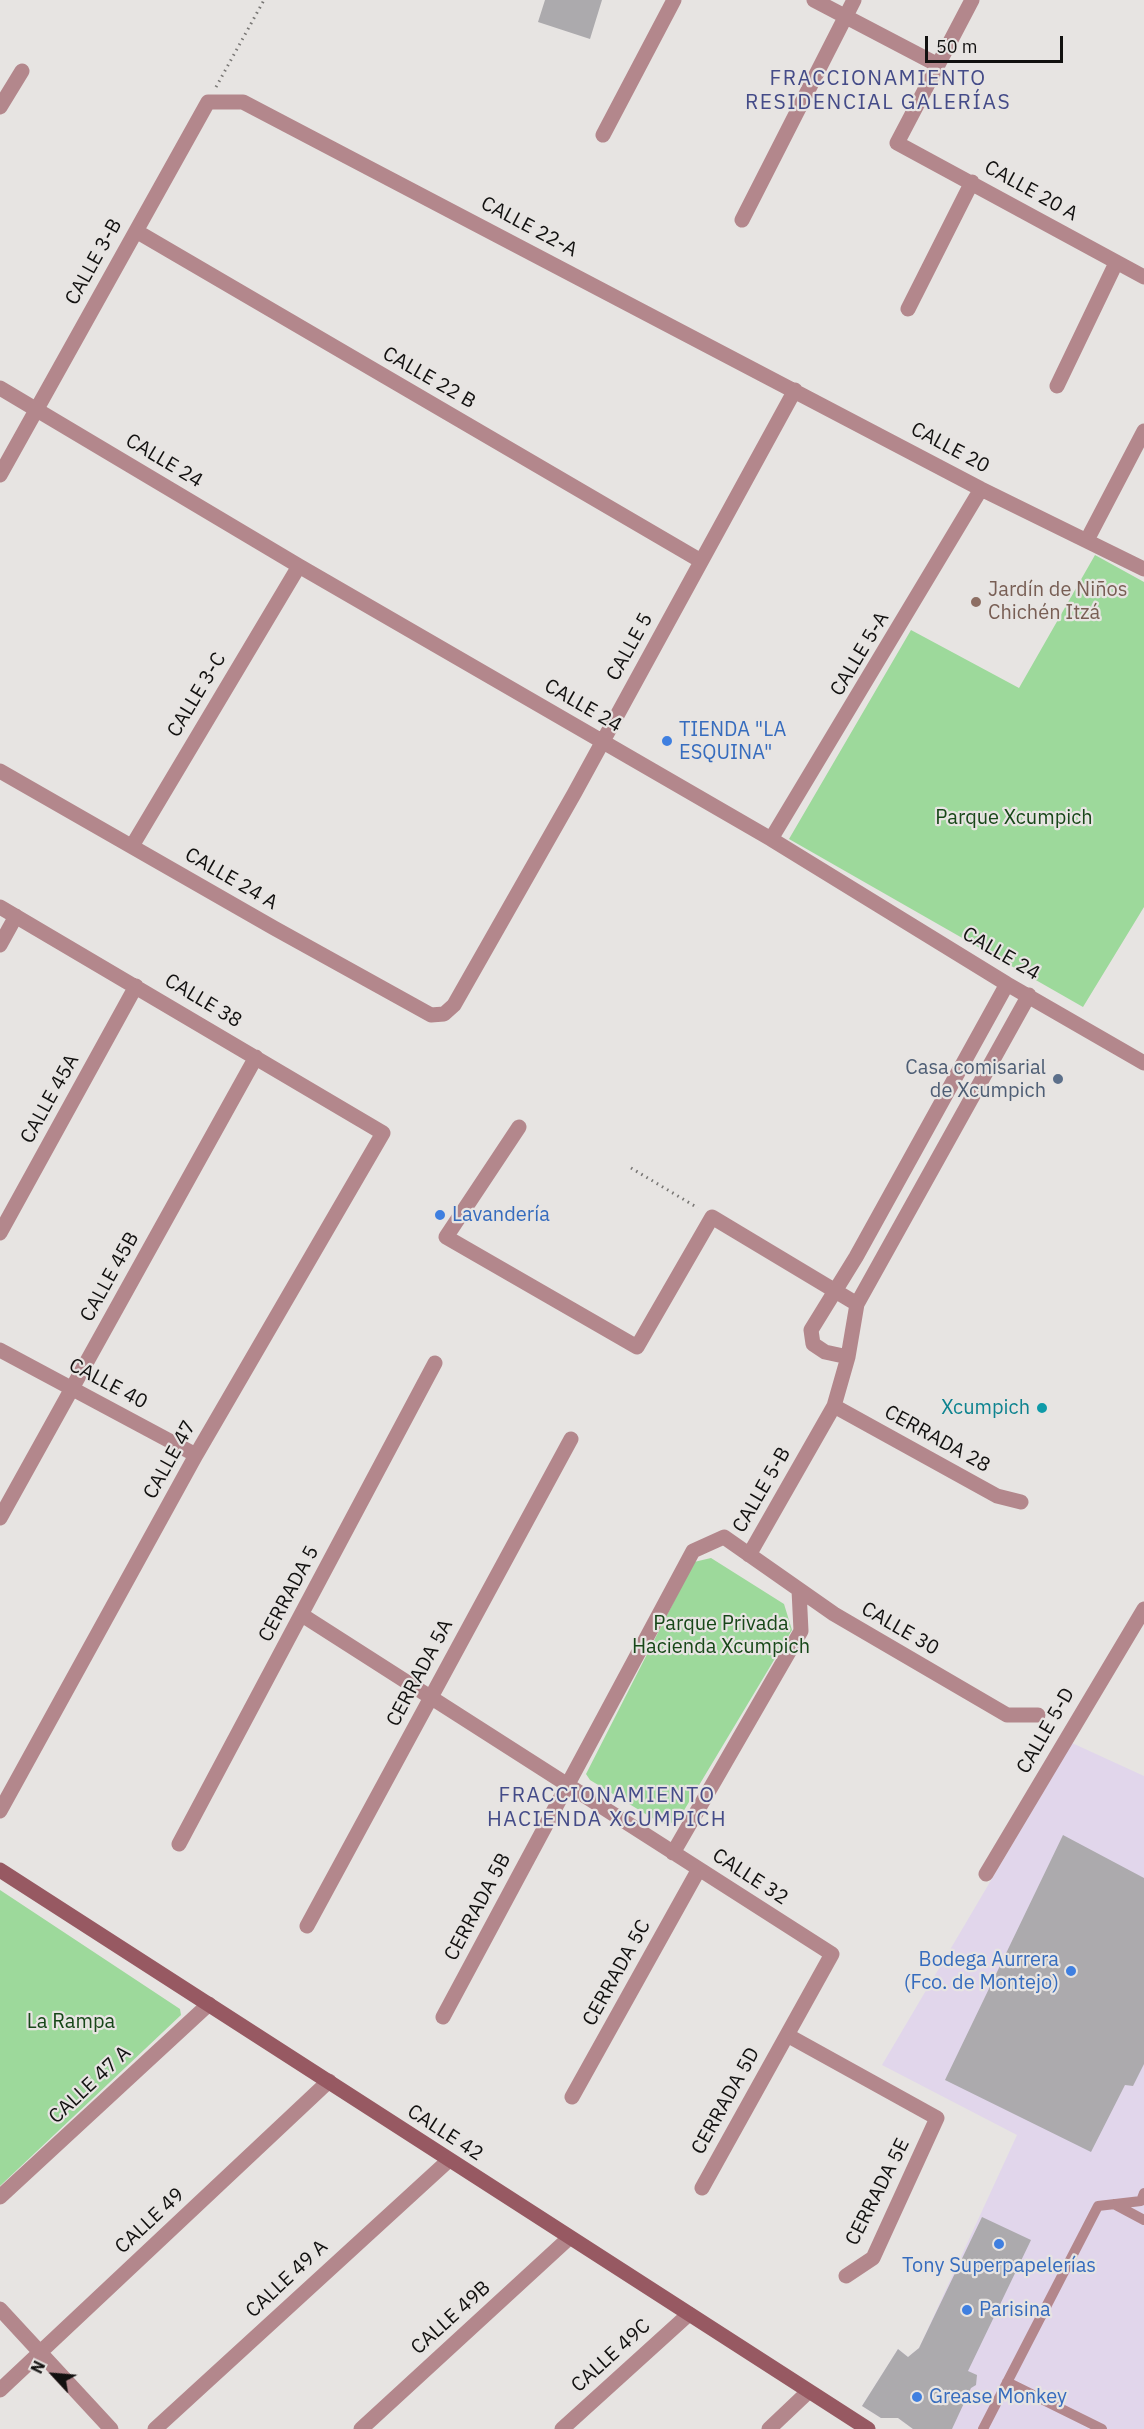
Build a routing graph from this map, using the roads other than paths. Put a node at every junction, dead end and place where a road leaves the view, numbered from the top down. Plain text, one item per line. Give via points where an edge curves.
1 (674, 0) edge
2 (814, 0) edge
3 (854, 0) edge
4 (972, 0) edge
5 (845, 16) junction
6 (938, 65) junction
7 (22, 71) dead end
8 (243, 102) joint
9 (0, 107) edge
10 (603, 135) dead end
11 (972, 182) junction
12 (742, 220) dead end
13 (136, 231) junction
14 (1116, 263) junction
15 (1144, 277) edge
16 (908, 309) dead end
17 (1057, 386) dead end
18 (0, 388) edge
19 (795, 390) junction
20 (36, 409) junction
21 (1144, 431) edge
22 (0, 475) edge
23 (981, 489) junction
24 (1087, 540) junction
25 (700, 561) junction
26 (299, 566) junction
27 (1144, 569) edge
28 (602, 741) junction
29 (0, 771) edge
30 (771, 840) junction
31 (132, 846) junction
32 (0, 907) edge
33 (16, 916) junction
34 (0, 945) edge
35 (1007, 984) junction
36 (136, 986) junction
37 (1029, 995) junction
38 (444, 1014) joint
39 (256, 1057) junction
40 (1144, 1063) edge
41 (519, 1127) dead end
42 (383, 1133) joint
43 (0, 1233) edge
44 (834, 1291) junction
45 (857, 1304) junction
46 (0, 1350) edge
47 (848, 1358) junction
48 (435, 1363) dead end
49 (72, 1388) junction
50 (834, 1406) junction
51 (571, 1439) dead end
52 (196, 1455) junction
53 (1022, 1502) dead end
54 (0, 1518) edge
55 (749, 1555) junction
56 (800, 1590) junction
57 (1144, 1609) edge
58 (302, 1615) junction
59 (431, 1698) junction
60 (1038, 1715) dead end
61 (567, 1785) junction
62 (0, 1811) edge
63 (179, 1845) dead end
64 (673, 1853) junction
65 (699, 1869) junction
66 (0, 1870) edge
67 (986, 1874) dead end
68 (307, 1926) dead end
69 (209, 2004) junction
70 (443, 2017) dead end
71 (787, 2035) junction
72 (328, 2081) junction
73 (572, 2097) dead end
74 (448, 2160) junction
75 (702, 2188) dead end
76 (1144, 2193) edge
77 (0, 2198) edge
78 (1113, 2204) junction
79 (1144, 2220) edge
80 (569, 2238) junction
81 (846, 2276) dead end
82 (0, 2309) edge
83 (689, 2314) junction
84 (41, 2353) junction
85 (1007, 2382) junction
86 (0, 2390) edge
87 (808, 2392) junction
88 (111, 2429) edge
89 (155, 2429) edge
90 (361, 2429) edge
91 (562, 2429) edge
92 (769, 2429) edge
93 (868, 2429) edge
94 (983, 2429) edge
95 (1102, 2429) edge

1 - 10 street
2 - 5 street
3 - 5 street
4 - 6 street
5 - 6 street
5 - 12 street
6 - 11 street, CALLE 20 A via 897,142
7 - 9 street
8 - 13 street, CALLE 3-B via 208,102
8 - 19 street, CALLE 22-A
11 - 14 street, CALLE 20 A
11 - 16 street
13 - 20 street, CALLE 3-B
13 - 25 street, CALLE 22 B
14 - 15 street, CALLE 20 A
14 - 17 street
18 - 20 street, CALLE 24
19 - 23 street, CALLE 20
19 - 25 street, CALLE 5
20 - 22 street, CALLE 3-B
20 - 26 street, CALLE 24
21 - 24 street
23 - 24 street, CALLE 20
23 - 30 street, CALLE 5-A
24 - 27 street, CALLE 20
25 - 28 street, CALLE 5
26 - 28 street, CALLE 24
26 - 31 street, CALLE 3-C
28 - 30 street, CALLE 24
28 - 38 street, CALLE 5 via 454,1005
29 - 31 street, CALLE 24 A
30 - 35 street, CALLE 24
31 - 38 street, CALLE 24 A via 431,1015
32 - 33 street, CALLE 38
33 - 34 street
33 - 36 street, CALLE 38
35 - 37 street, CALLE 24
35 - 44 street
36 - 39 street, CALLE 38
36 - 43 street, CALLE 45A
37 - 40 street, CALLE 24
37 - 45 street, CALLE 5-B
39 - 42 street, CALLE 38
39 - 49 street, CALLE 45B
41 - 44 street via 446,1237 637,1347 712,1217
42 - 52 street, CALLE 47
44 - 45 street
44 - 47 street via 811,1330 813,1344
45 - 47 street, CALLE 5-B
46 - 49 street, CALLE 40
47 - 50 street, CALLE 5-B
48 - 58 street, CERRADA 5
49 - 52 street, CALLE 40
49 - 54 street, CALLE 45B
50 - 53 street, CERRADA 28 via 997,1496
50 - 55 street, CALLE 5-B
51 - 59 street, CERRADA 5A
52 - 62 street, CALLE 47
55 - 56 street, CALLE 30
55 - 61 street, CALLE 5-B via 724,1537 693,1551
56 - 60 street, CALLE 30 via 1007,1715
56 - 64 street via 801,1630
57 - 67 street, CALLE 5-D
58 - 59 street, CALLE 32
58 - 63 street, CERRADA 5
59 - 61 street, CALLE 32
59 - 68 street, CERRADA 5A
61 - 64 street, CALLE 32
61 - 70 street, CERRADA 5B
64 - 65 street, CALLE 32
65 - 71 street, CALLE 32 via 832,1954
65 - 73 street, CERRADA 5C
66 - 69 street, CALLE 42
69 - 72 street, CALLE 42
69 - 77 street, CALLE 47 A
71 - 75 street, CERRADA 5D
71 - 81 street, CERRADA 5E via 938,2118 873,2258
72 - 74 street, CALLE 42
72 - 84 street, CALLE 49
74 - 80 street, CALLE 42
74 - 89 street, CALLE 49 A
76 - 78 lane via 1141,2200
78 - 79 lane
78 - 85 lane via 1098,2206
80 - 83 street, CALLE 42
80 - 90 street, CALLE 49B
82 - 84 street
83 - 87 street, CALLE 42
83 - 91 street, CALLE 49C
84 - 86 street, CALLE 49
84 - 88 street
85 - 94 lane
85 - 95 lane
87 - 92 street
87 - 93 street, CALLE 42

